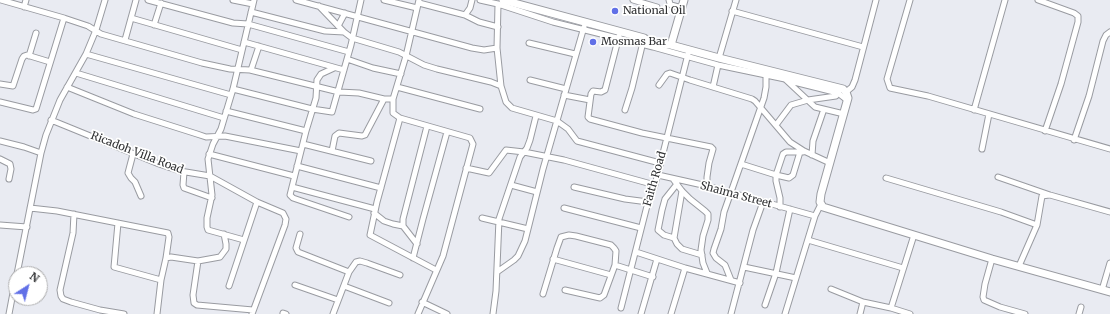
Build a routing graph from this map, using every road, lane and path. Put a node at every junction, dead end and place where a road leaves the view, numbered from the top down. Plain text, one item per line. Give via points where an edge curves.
1 (1, 0) edge
2 (26, 0) edge
3 (105, 0) edge
4 (136, 0) edge
5 (148, 0) edge
6 (234, 0) edge
7 (298, 0) edge
8 (361, 0) edge
9 (384, 0) edge
10 (472, 0) edge
11 (480, 0) edge
12 (633, 0) edge
13 (669, 0) edge
14 (684, 0) edge
15 (736, 0) edge
16 (876, 0) edge
17 (910, 0) edge
18 (1005, 0) edge
19 (1038, 0) edge
20 (492, 1) edge
21 (503, 1) edge
22 (253, 2) edge
23 (161, 3) junction
24 (418, 4) edge
25 (319, 6) junction
26 (657, 6) dead end
27 (24, 7) junction
28 (682, 8) junction
29 (732, 11) junction
30 (251, 12) junction
31 (345, 13) junction
32 (465, 15) junction
33 (358, 16) junction
34 (64, 18) junction
35 (131, 18) junction
36 (248, 24) junction
37 (154, 25) junction
38 (584, 25) junction
39 (338, 26) junction
40 (498, 27) junction
41 (96, 30) junction
42 (36, 32) dead end
43 (344, 32) junction
44 (412, 32) junction
45 (1110, 32) edge
46 (620, 35) junction
47 (352, 38) junction
48 (125, 40) junction
49 (643, 41) junction
50 (244, 42) junction
51 (529, 43) dead end
52 (671, 45) junction
53 (259, 46) junction
54 (863, 47) junction
55 (497, 48) junction
56 (689, 49) junction
57 (242, 50) junction
58 (349, 52) junction
59 (86, 54) junction
60 (575, 54) junction
61 (29, 56) junction
62 (406, 56) junction
63 (688, 57) junction
64 (346, 59) junction
65 (50, 62) junction
66 (719, 62) junction
67 (334, 68) junction
68 (239, 70) junction
69 (251, 70) junction
70 (344, 70) junction
71 (76, 73) junction
72 (401, 74) junction
73 (766, 75) junction
74 (683, 77) junction
75 (530, 80) dead end
76 (785, 80) junction
77 (0, 84) edge
78 (659, 85) dead end
79 (318, 86) junction
80 (501, 86) junction
81 (67, 87) junction
82 (397, 87) junction
83 (713, 87) junction
84 (233, 89) junction
85 (566, 89) junction
86 (842, 91) junction
87 (339, 92) junction
88 (231, 95) junction
89 (564, 95) junction
90 (384, 99) junction
91 (393, 99) junction
92 (590, 100) junction
93 (808, 100) junction
94 (0, 102) edge
95 (760, 106) junction
96 (312, 109) junction
97 (480, 109) dead end
98 (824, 109) junction
99 (625, 110) dead end
100 (974, 110) junction
101 (226, 111) junction
102 (844, 114) junction
103 (989, 114) junction
104 (536, 116) junction
105 (224, 118) junction
106 (400, 118) junction
107 (51, 120) junction
108 (557, 121) junction
109 (776, 125) junction
110 (427, 126) junction
111 (306, 131) junction
112 (1045, 131) junction
113 (447, 132) junction
114 (217, 136) junction
115 (667, 138) junction
116 (1074, 140) junction
117 (0, 141) edge
118 (303, 144) junction
119 (982, 149) dead end
120 (1110, 150) edge
121 (332, 151) junction
122 (41, 152) junction
123 (301, 152) junction
124 (524, 152) junction
125 (802, 152) junction
126 (133, 154) junction
127 (209, 154) junction
128 (812, 155) junction
129 (547, 157) junction
130 (0, 159) edge
131 (370, 161) dead end
132 (660, 163) junction
133 (830, 163) junction
134 (741, 164) junction
135 (297, 166) junction
136 (466, 168) junction
137 (184, 172) junction
138 (658, 174) junction
139 (776, 175) junction
140 (210, 176) junction
141 (294, 176) junction
142 (998, 177) dead end
143 (886, 178) dead end
144 (9, 179) dead end
145 (673, 179) junction
146 (677, 184) junction
147 (511, 185) junction
148 (655, 185) junction
149 (707, 186) junction
150 (292, 187) junction
151 (574, 187) dead end
152 (381, 188) junction
153 (682, 191) junction
154 (537, 192) junction
155 (731, 193) junction
156 (1050, 195) junction
157 (141, 196) dead end
158 (212, 198) junction
159 (257, 202) junction
160 (648, 202) junction
161 (763, 202) junction
162 (821, 204) junction
163 (780, 206) junction
164 (30, 208) junction
165 (564, 208) dead end
166 (790, 209) junction
167 (375, 211) junction
168 (1110, 212) edge
169 (74, 214) junction
170 (815, 216) junction
171 (349, 217) dead end
172 (482, 218) dead end
173 (499, 222) junction
174 (118, 223) junction
175 (0, 225) edge
176 (1037, 225) junction
177 (403, 226) junction
178 (27, 228) junction
179 (641, 228) junction
180 (528, 229) junction
181 (224, 234) junction
182 (300, 234) dead end
183 (914, 235) junction
184 (674, 238) junction
185 (244, 240) junction
186 (808, 240) junction
187 (417, 244) junction
188 (636, 252) junction
189 (702, 255) junction
190 (166, 258) junction
191 (413, 258) junction
192 (553, 259) junction
193 (658, 259) junction
194 (992, 259) junction
195 (198, 261) junction
196 (1110, 263) edge
197 (615, 265) junction
198 (19, 266) edge
199 (1019, 266) junction
200 (744, 267) junction
201 (685, 268) junction
202 (903, 268) junction
203 (436, 270) junction
204 (631, 270) junction
205 (349, 272) junction
206 (497, 272) junction
207 (707, 273) junction
208 (776, 273) junction
209 (400, 275) dead end
210 (611, 275) junction
211 (653, 277) junction
212 (796, 278) junction
213 (161, 280) junction
214 (731, 280) junction
215 (740, 283) junction
216 (295, 285) dead end
217 (229, 286) dead end
218 (344, 286) junction
219 (831, 289) dead end
220 (565, 290) dead end
221 (1102, 290) junction
222 (1110, 292) edge
223 (543, 294) dead end
224 (338, 300) junction
225 (389, 302) dead end
226 (422, 302) junction
227 (863, 302) junction
228 (765, 305) dead end
229 (1081, 307) dead end
230 (621, 308) dead end
231 (891, 308) junction
232 (253, 312) edge
233 (1008, 312) edge
234 (124, 314) edge
235 (157, 314) edge
236 (333, 314) edge
237 (418, 314) edge
238 (446, 314) edge
239 (493, 314) edge
240 (640, 314) edge
241 (670, 314) edge
242 (731, 314) edge
243 (785, 314) edge
244 (860, 314) edge
245 (909, 314) edge
246 (1025, 314) edge
247 (1079, 314) edge

1 - 27 street
2 - 27 street
3 - 41 street
4 - 35 street
5 - 23 street
6 - 22 street
7 - 25 street
8 - 33 street
9 - 24 street
10 - 32 street
11 - 20 street
12 - 26 street
13 - 28 street via 671,5
14 - 28 street
15 - 29 street
16 - 54 street
17 - 100 street via 887,79 890,88
18 - 100 street
19 - 112 street via 1078,16 1062,84
20 - 21 street
21 - 38 street
21 - 40 street
22 - 30 street
23 - 36 street via 234,23
23 - 37 street
24 - 32 street
24 - 44 street
25 - 31 street
25 - 39 street
27 - 34 street
28 - 52 street
29 - 54 street
29 - 66 street
30 - 36 street
30 - 43 street via 325,31
31 - 33 street
31 - 39 street
32 - 40 street via 472,20
33 - 44 street
33 - 47 street
34 - 41 street
34 - 65 street
35 - 37 street
35 - 48 street
36 - 50 street
36 - 58 street
37 - 57 street
38 - 46 street
38 - 60 street
39 - 43 street
40 - 55 street
41 - 48 street via 101,34
41 - 59 street
42 - 61 street
43 - 47 street
44 - 55 street via 472,48
44 - 62 street
45 - 116 street via 1103,41 1089,96
46 - 49 street
46 - 92 street via 605,90 593,91
47 - 58 street
47 - 62 street
48 - 68 street via 202,63
49 - 52 street
49 - 63 street
49 - 99 street
50 - 53 street
50 - 57 street
51 - 60 street
52 - 56 street
53 - 67 street
53 - 69 street
54 - 86 street via 852,87
55 - 80 street
56 - 63 street, Faith Road
56 - 66 street
57 - 68 street
58 - 64 street
59 - 71 street
59 - 88 street
60 - 85 street
61 - 65 street
61 - 77 street via 22,59 13,86
62 - 72 street
62 - 80 street via 430,67
63 - 66 street
63 - 74 street, Faith Road
64 - 70 street
64 - 72 street
65 - 94 street via 36,109
66 - 73 street
66 - 83 street
66 - 86 street
67 - 70 street
67 - 79 street via 319,77
68 - 69 street
68 - 84 street
69 - 79 street
70 - 87 street
71 - 81 street
71 - 105 street
72 - 82 street
73 - 76 street
73 - 95 street via 766,87
74 - 78 street via 668,72
74 - 83 street
74 - 115 street, Faith Road
75 - 85 street
76 - 86 street
76 - 93 street
79 - 87 street
79 - 96 street
80 - 104 street via 509,106
81 - 107 street
81 - 114 street via 134,114 190,132
82 - 91 street
82 - 97 street
83 - 95 street via 752,98
84 - 88 street
84 - 96 street
85 - 89 street
86 - 93 street via 836,96
86 - 102 street via 847,100
87 - 90 street via 359,93
87 - 96 street via 332,112
88 - 101 street
89 - 92 street
89 - 108 street
90 - 91 street
90 - 121 street via 365,135 341,132 335,136
91 - 106 street via 393,113
92 - 115 street via 590,119
93 - 98 street via 815,107
93 - 109 street via 791,105
95 - 109 street
95 - 134 street
96 - 111 street
98 - 102 street
98 - 128 street via 813,141
100 - 103 street
101 - 105 street
101 - 111 street
102 - 133 street
103 - 112 street
103 - 119 street
104 - 108 street
104 - 124 street
105 - 114 street
106 - 110 street
106 - 152 street
107 - 122 street
107 - 126 street, Ricadoh Villa Road
108 - 129 street
108 - 132 street via 568,129 577,141
109 - 125 street
110 - 113 street
110 - 177 street
111 - 118 street
112 - 116 street
113 - 136 street via 472,140
113 - 187 street
114 - 123 street
114 - 127 street
115 - 132 street, Faith Road
115 - 149 street via 713,149
116 - 120 street
117 - 122 street
118 - 121 street
118 - 123 street
121 - 131 street
122 - 164 street
123 - 135 street
124 - 129 street
124 - 136 street via 506,150 488,173
124 - 147 street
125 - 128 street
125 - 139 street via 784,153
125 - 139 street via 792,177
126 - 137 street, Ricadoh Villa Road
126 - 157 street via 128,173
127 - 140 street
127 - 141 street
128 - 133 street
129 - 148 street
129 - 154 street
130 - 144 street via 10,164
132 - 138 street, Faith Road
133 - 162 street via 821,194
134 - 139 street
134 - 155 street
135 - 141 street
135 - 152 street
136 - 203 street via 446,244
137 - 140 street, Ricadoh Villa Road
137 - 158 street via 184,188
138 - 145 street, Shaima Street
138 - 148 street, Faith Road
139 - 163 street
140 - 158 street
140 - 159 street, Ricadoh Villa Road
141 - 150 street
142 - 156 street
143 - 176 street
145 - 146 street
145 - 149 street, Shaima Street
146 - 153 street
146 - 184 street via 665,199 658,230
147 - 154 street
147 - 173 street
148 - 160 street, Faith Road
149 - 155 street, Shaima Street
150 - 167 street
150 - 171 street via 290,195 293,198
151 - 160 street via 625,200
152 - 167 street
153 - 184 street
153 - 189 street via 708,214
154 - 180 street
155 - 161 street, Shaima Street
155 - 214 street via 713,253 725,266
156 - 168 street
156 - 176 street via 1042,196
158 - 181 street via 207,227 210,231
159 - 185 street
159 - 232 street, Ricadoh Villa Road via 286,216
160 - 179 street, Faith Road
161 - 163 street, Shaima Street
161 - 200 street
162 - 170 street
162 - 183 street via 826,209
163 - 166 street, Shaima Street
164 - 169 street
164 - 178 street
165 - 179 street
166 - 170 street, Shaima Street
166 - 208 street
167 - 177 street via 388,222
167 - 191 street via 370,235
169 - 174 street
169 - 234 street via 61,296 71,302
170 - 186 street
172 - 173 street
173 - 180 street
173 - 206 street
174 - 190 street via 168,233
174 - 213 street via 114,267
175 - 178 street
176 - 199 street
177 - 187 street
178 - 198 street
179 - 188 street, Faith Road
180 - 206 street via 518,256
181 - 185 street
181 - 195 street via 226,249 223,254 220,257
182 - 205 street via 296,248 298,252
183 - 194 street
183 - 202 street
184 - 189 street via 682,248
185 - 217 street
186 - 202 street
186 - 212 street
187 - 191 street
188 - 193 street
188 - 204 street, Faith Road
189 - 207 street
190 - 195 street
190 - 213 street
191 - 203 street
192 - 197 street via 561,237 569,235 611,246 616,251
192 - 210 street
192 - 223 street
193 - 201 street
193 - 211 street
194 - 199 street
194 - 233 street via 983,297 987,302
195 - 232 street via 194,303
196 - 221 street
197 - 204 street
197 - 210 street
199 - 221 street
200 - 208 street
200 - 215 street
201 - 207 street
201 - 241 street
202 - 231 street
203 - 226 street
204 - 211 street
204 - 230 street, Faith Road
205 - 209 street via 353,264 360,261
205 - 218 street
206 - 239 street
207 - 214 street
208 - 212 street
208 - 228 street
210 - 220 street via 604,296 600,298
211 - 240 street
212 - 243 street
213 - 235 street
214 - 215 street
215 - 242 street
216 - 224 street
218 - 224 street
218 - 225 street
219 - 227 street
221 - 222 street
224 - 236 street
226 - 237 street
226 - 238 street
227 - 231 street
227 - 244 street
229 - 247 street
231 - 245 street
233 - 246 street

